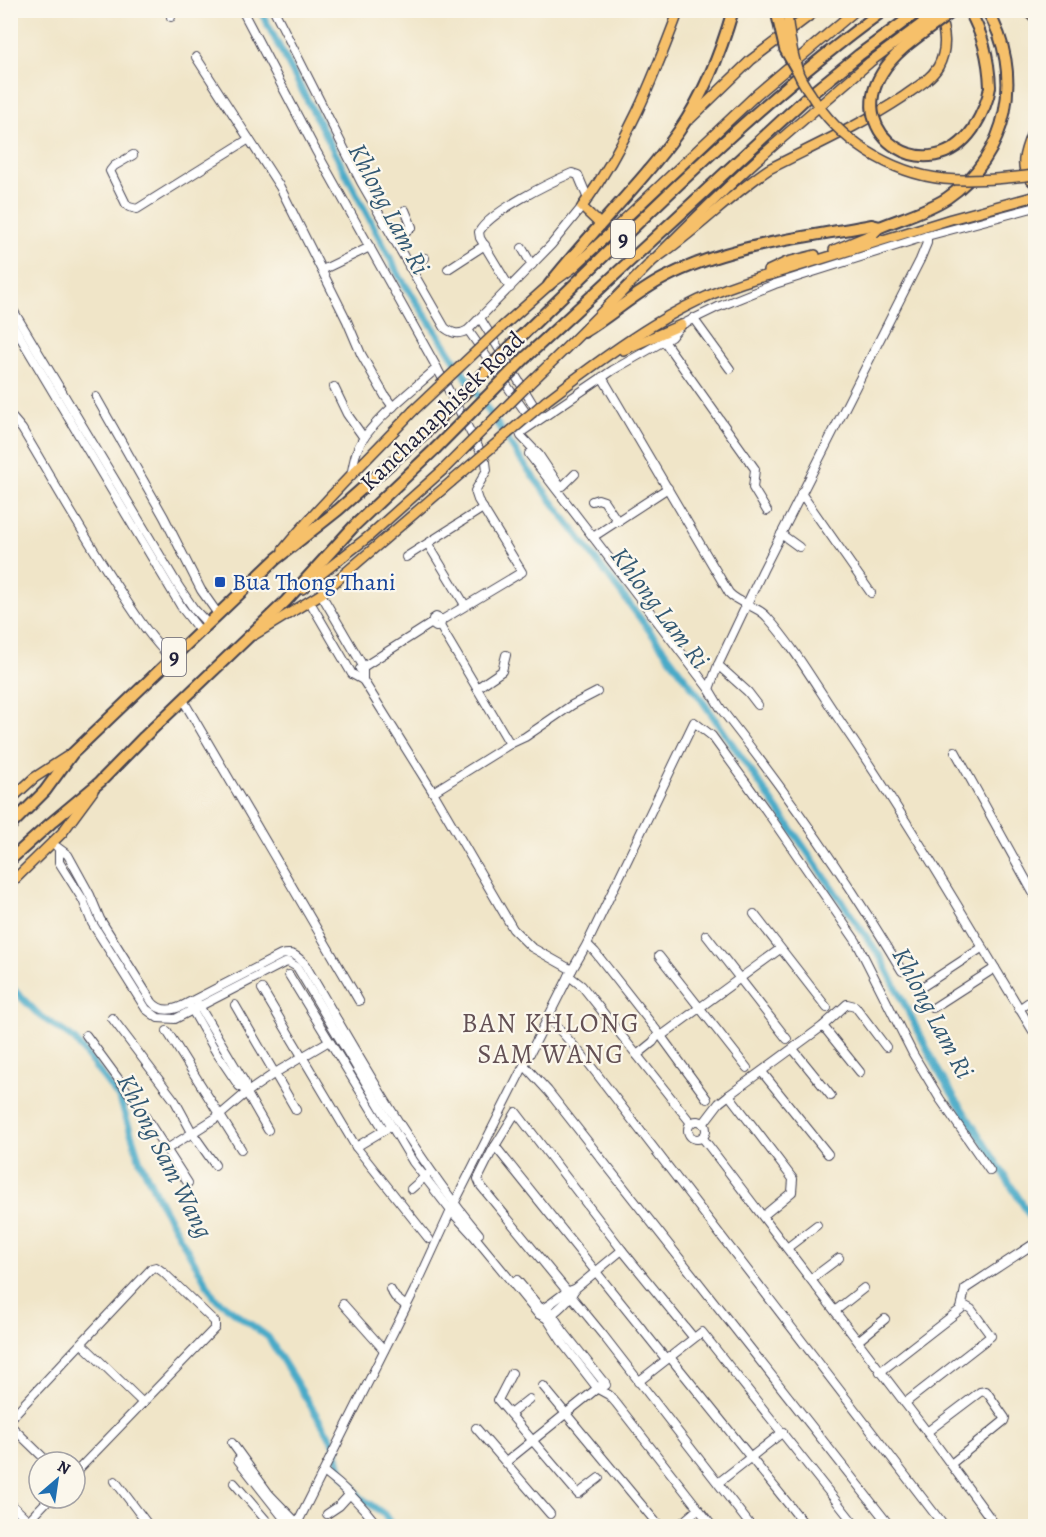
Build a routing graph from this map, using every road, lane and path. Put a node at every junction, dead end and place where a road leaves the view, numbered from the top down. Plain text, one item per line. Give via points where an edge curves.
1 (242, 10) edge
2 (274, 10) edge
3 (679, 10) edge
4 (733, 10) edge
5 (776, 10) edge
6 (787, 10) edge
7 (817, 10) edge
8 (856, 10) edge
9 (884, 10) edge
10 (920, 10) edge
11 (939, 10) edge
12 (954, 10) edge
13 (969, 10) edge
14 (987, 10) edge
15 (1027, 10) edge
16 (1035, 18) edge
17 (196, 57) dead end
18 (797, 70) junction
19 (1035, 123) edge
20 (680, 130) junction
21 (249, 139) junction
22 (133, 155) dead end
23 (1035, 175) edge
24 (1035, 184) edge
25 (1035, 196) edge
26 (585, 203) junction
27 (1035, 207) edge
28 (405, 210) dead end
29 (600, 224) junction
30 (880, 227) junction
31 (927, 236) junction
32 (393, 240) junction
33 (485, 245) junction
34 (370, 247) junction
35 (522, 248) dead end
36 (425, 258) dead end
37 (650, 262) junction
38 (532, 265) junction
39 (409, 267) junction
40 (448, 268) dead end
41 (322, 270) junction
42 (754, 278) junction
43 (549, 285) junction
44 (510, 288) junction
45 (10, 305) edge
46 (480, 318) junction
47 (693, 318) junction
48 (10, 320) edge
49 (681, 325) junction
50 (468, 330) junction
51 (584, 332) junction
52 (664, 341) junction
53 (599, 361) junction
54 (434, 363) junction
55 (730, 369) dead end
56 (602, 377) junction
57 (334, 387) dead end
58 (96, 397) dead end
59 (393, 407) junction
60 (10, 415) edge
61 (541, 418) junction
62 (533, 423) junction
63 (364, 438) junction
64 (529, 454) dead end
65 (575, 474) dead end
66 (351, 477) junction
67 (668, 488) junction
68 (801, 493) junction
69 (592, 501) dead end
70 (483, 508) junction
71 (766, 511) dead end
72 (618, 522) junction
73 (593, 537) junction
74 (785, 537) junction
75 (428, 544) junction
76 (799, 547) dead end
77 (406, 557) dead end
78 (276, 559) junction
79 (871, 593) dead end
80 (321, 594) junction
81 (286, 601) junction
82 (310, 602) junction
83 (465, 605) junction
84 (749, 605) junction
85 (218, 614) junction
86 (438, 623) junction
87 (204, 627) junction
88 (345, 636) junction
89 (249, 638) junction
90 (334, 643) junction
91 (506, 655) dead end
92 (172, 659) junction
93 (718, 665) junction
94 (363, 666) junction
95 (352, 674) junction
96 (363, 680) junction
97 (477, 688) junction
98 (709, 689) junction
99 (597, 692) dead end
100 (183, 700) junction
101 (758, 705) dead end
102 (510, 744) junction
103 (955, 751) dead end
104 (72, 754) junction
105 (100, 782) junction
106 (433, 792) junction
107 (10, 800) edge
108 (10, 826) edge
109 (56, 846) junction
110 (10, 860) edge
111 (78, 874) junction
112 (70, 879) junction
113 (10, 884) edge
114 (1035, 898) edge
115 (754, 914) dead end
116 (106, 928) junction
117 (98, 934) junction
118 (706, 935) dead end
119 (587, 944) junction
120 (983, 947) junction
121 (780, 949) junction
122 (659, 956) dead end
123 (995, 968) junction
124 (902, 971) dead end
125 (570, 973) junction
126 (290, 975) dead end
127 (740, 979) junction
128 (262, 989) dead end
129 (919, 989) dead end
130 (1035, 998) edge
131 (359, 1001) dead end
132 (193, 1005) junction
133 (236, 1005) dead end
134 (701, 1008) junction
135 (827, 1008) dead end
136 (933, 1008) dead end
137 (1019, 1009) junction
138 (548, 1017) junction
139 (112, 1018) dead end
140 (823, 1026) junction
141 (167, 1031) dead end
142 (86, 1035) dead end
143 (662, 1036) junction
144 (1035, 1036) edge
145 (787, 1039) dead end
146 (329, 1041) junction
147 (886, 1047) dead end
148 (793, 1049) junction
149 (637, 1055) junction
150 (301, 1058) junction
151 (525, 1066) junction
152 (747, 1068) dead end
153 (762, 1072) junction
154 (860, 1072) dead end
155 (275, 1073) junction
156 (245, 1091) junction
157 (729, 1095) junction
158 (831, 1096) dead end
159 (707, 1099) dead end
160 (296, 1110) dead end
161 (219, 1116) junction
162 (691, 1123) junction
163 (703, 1124) junction
164 (390, 1126) junction
165 (268, 1130) dead end
166 (193, 1134) junction
167 (702, 1137) junction
168 (495, 1146) junction
169 (356, 1147) junction
170 (167, 1149) junction
171 (241, 1149) dead end
172 (828, 1154) dead end
173 (215, 1166) dead end
174 (990, 1171) dead end
175 (428, 1175) junction
176 (188, 1183) dead end
177 (411, 1189) dead end
178 (452, 1208) junction
179 (763, 1216) junction
180 (818, 1225) dead end
181 (429, 1239) dead end
182 (1032, 1245) dead end
183 (787, 1248) junction
184 (622, 1250) junction
185 (839, 1258) dead end
186 (596, 1272) junction
187 (811, 1279) junction
188 (864, 1288) dead end
189 (390, 1289) dead end
190 (570, 1292) junction
191 (343, 1304) dead end
192 (962, 1304) junction
193 (406, 1306) junction
194 (544, 1308) junction
195 (835, 1311) junction
196 (549, 1316) junction
197 (885, 1319) dead end
198 (560, 1334) junction
199 (693, 1337) junction
200 (858, 1341) junction
201 (82, 1344) junction
202 (384, 1350) junction
203 (667, 1358) junction
204 (880, 1372) junction
205 (512, 1373) dead end
206 (605, 1382) junction
207 (638, 1382) junction
208 (543, 1386) dead end
209 (598, 1389) junction
210 (609, 1395) junction
211 (529, 1399) dead end
212 (142, 1403) junction
213 (904, 1403) junction
214 (510, 1414) junction
215 (564, 1414) junction
216 (10, 1419) edge
217 (10, 1425) edge
218 (476, 1428) dead end
219 (783, 1432) junction
220 (927, 1432) junction
221 (532, 1441) junction
222 (232, 1443) dead end
223 (36, 1450) edge
224 (750, 1457) junction
225 (87, 1460) edge
226 (238, 1461) dead end
227 (506, 1462) junction
228 (951, 1464) junction
229 (324, 1472) junction
230 (599, 1478) dead end
231 (115, 1481) dead end
232 (234, 1483) dead end
233 (718, 1483) junction
234 (350, 1494) junction
235 (10, 1503) edge
236 (699, 1509) junction
237 (41, 1510) edge
238 (327, 1514) dead end
239 (550, 1515) dead end
240 (10, 1519) edge
241 (31, 1524) edge
242 (373, 1525) edge
243 (10, 1526) edge
244 (294, 1526) edge
245 (149, 1527) edge
246 (271, 1527) edge
247 (659, 1527) edge
248 (678, 1527) edge
249 (712, 1527) edge
250 (751, 1527) edge
251 (806, 1527) edge
252 (856, 1527) edge
253 (890, 1527) edge
254 (944, 1527) edge
255 (996, 1527) edge

1 - 34 street
2 - 32 street
3 - 26 main road via 635,120
4 - 20 highway via 719,52
5 - 18 highway, bridge via 785,48
6 - 18 main road, bridge
7 - 20 main road via 751,60
8 - 43 main road via 724,124 582,259
9 - 78 highway, Kanchanaphisek Road / 9, bridge via 734,134 426,432
10 - 81 highway, Kanchanaphisek Road / 9, bridge via 806,98 748,150 526,357 354,525
11 - 37 main road, bridge via 870,62 758,159
11 - 37 main road via 945,41 931,76 880,112 769,169
12 - 13 highway, bridge via 897,54 877,83 872,103 878,127 904,153 926,157 952,149 969,134 984,109 990,87 987,56
14 - 30 highway via 1001,40 1009,82 1005,114 991,150 979,170 947,198
15 - 16 highway
17 - 21 street
18 - 23 main road, bridge via 815,102 837,128 891,165 945,179
19 - 24 main road via 1023,166 1026,176
20 - 29 highway
21 - 22 street via 137,209 126,204 110,171
21 - 41 street via 280,187
25 - 42 main road
26 - 29 main road
26 - 33 street via 578,175 570,174 492,219 479,232
26 - 38 street
27 - 31 street
28 - 32 street via 412,227
29 - 43 highway
30 - 42 main road via 873,234 831,251 787,262
30 - 51 highway via 872,225 783,241 688,267 643,290
31 - 47 street via 776,284
31 - 68 street via 920,260
32 - 39 street
33 - 40 street
33 - 44 street
34 - 41 street
34 - 54 street
35 - 38 street
36 - 39 street
37 - 51 main road
38 - 44 street
39 - 50 street via 445,328 454,334
41 - 59 street via 362,354
42 - 53 main road via 661,321
43 - 66 main road, bridge via 413,411
44 - 46 street
45 - 87 street
46 - 50 street
46 - 61 street
47 - 49 street
47 - 55 street
48 - 87 street via 182,608
49 - 52 street
49 - 53 main road
50 - 62 street
51 - 81 main road, bridge via 444,469 368,537
52 - 56 street
52 - 71 street via 755,469 753,488
53 - 80 main road, bridge via 546,401
54 - 59 street
54 - 70 street via 486,462 487,470 475,491
56 - 61 street
56 - 67 street
57 - 63 street
58 - 85 street via 201,590
59 - 63 street
60 - 92 street via 115,584 159,647
61 - 62 street
62 - 65 street via 520,434 556,482 563,486
63 - 66 street via 355,454
64 - 73 street
66 - 78 main road via 324,502
67 - 72 street
67 - 84 street via 729,593
68 - 74 street
68 - 79 street
69 - 72 street via 604,501
70 - 75 street
70 - 83 street via 522,572
72 - 73 street
73 - 98 street
74 - 76 street
74 - 84 street
75 - 77 street
75 - 83 street
78 - 85 highway, Kanchanaphisek Road / 9
80 - 82 main road
80 - 88 street
81 - 89 highway, Kanchanaphisek Road / 9
82 - 89 main road
82 - 90 street
83 - 86 street
84 - 93 street
84 - 120 street via 770,621 857,745
85 - 87 highway, Kanchanaphisek Road / 9
86 - 94 street
86 - 97 street
87 - 92 highway, Kanchanaphisek Road / 9
88 - 90 street
88 - 94 street
89 - 100 highway, Kanchanaphisek Road / 9
90 - 95 street
91 - 97 street via 502,672
92 - 104 highway, Kanchanaphisek Road / 9
93 - 98 street
93 - 101 street
94 - 95 street
94 - 96 street
95 - 96 street
96 - 106 street
97 - 102 street
98 - 124 street via 809,826
99 - 102 street
100 - 105 highway, Kanchanaphisek Road / 9
100 - 131 street
102 - 106 street
103 - 114 street
104 - 107 main road via 34,778
104 - 108 highway, Kanchanaphisek Road / 9 via 45,791
105 - 109 main road
105 - 110 highway, Kanchanaphisek Road / 9
106 - 125 street via 513,929 531,947
109 - 111 street via 68,855
109 - 112 street via 59,862
109 - 113 main road
111 - 112 street
111 - 116 street
112 - 117 street
115 - 121 street
116 - 117 street
116 - 132 street via 156,1007 167,1010
117 - 132 street via 152,1015 167,1020
118 - 127 street
119 - 125 street
119 - 143 street
119 - 174 street via 694,723 712,736 856,941 913,1054
120 - 123 street
120 - 129 street
121 - 127 street
121 - 135 street
122 - 134 street
123 - 136 street
123 - 137 street
125 - 138 street
125 - 149 street
126 - 146 street
127 - 134 street
127 - 145 street
128 - 150 street
130 - 137 street
132 - 156 street via 245,1083
132 - 164 street via 281,955 296,955 304,963
133 - 155 street
134 - 143 street
134 - 152 street
137 - 144 street
138 - 151 street
138 - 254 street via 583,1056
139 - 166 street via 175,1101
140 - 147 street via 850,1004
140 - 148 street
140 - 154 street
141 - 161 street
142 - 170 street
143 - 149 street via 654,1038
143 - 159 street
146 - 150 street
146 - 164 street
148 - 153 street
148 - 158 street
149 - 162 street
150 - 155 street
150 - 169 street
151 - 178 street
151 - 253 street
153 - 157 street
153 - 172 street
155 - 156 street
155 - 160 street
156 - 161 street
156 - 165 street
157 - 163 street
157 - 179 street via 793,1179 792,1192
161 - 166 street
161 - 171 street
162 - 163 street
162 - 167 street via 688,1134 695,1139
163 - 167 street via 706,1131
164 - 169 street
164 - 175 street
166 - 170 street
166 - 173 street
167 - 179 street
168 - 184 street via 516,1112
168 - 186 street
168 - 190 street via 478,1181
169 - 181 street
170 - 176 street
175 - 177 street
175 - 178 street
178 - 193 street
178 - 194 street
178 - 196 street via 538,1314
179 - 183 street
180 - 183 street
182 - 192 street via 965,1289
183 - 187 street
184 - 186 street
184 - 199 street
185 - 187 street
186 - 190 street
186 - 203 street
187 - 195 street
188 - 195 street
189 - 193 street
190 - 194 street
190 - 196 street
190 - 207 street
191 - 202 street
192 - 204 street via 961,1309
192 - 213 street via 971,1309 991,1336
193 - 202 street
194 - 196 street
195 - 200 street
196 - 198 street
197 - 200 street
198 - 206 street
198 - 209 street
199 - 203 street
199 - 219 street via 699,1332 705,1334
200 - 204 street
201 - 212 street
201 - 212 street via 156,1267 215,1322 215,1328
201 - 216 street
202 - 229 street
203 - 207 street
203 - 224 street
204 - 213 street
205 - 214 street via 498,1400
206 - 209 street
206 - 210 street
207 - 233 street
208 - 215 street
209 - 210 street
209 - 215 street
210 - 236 street
211 - 214 street
212 - 225 street
213 - 220 street
214 - 221 street
215 - 221 street
215 - 247 street
217 - 223 street
218 - 227 street
219 - 224 street
219 - 252 street
220 - 228 street
220 - 228 street via 986,1391 1004,1421
221 - 227 street
221 - 230 street via 578,1494
222 - 244 street
224 - 233 street
224 - 251 street
226 - 244 street
227 - 239 street
228 - 255 street
229 - 234 street
229 - 244 street
231 - 245 street
232 - 246 street
233 - 250 street
234 - 238 street
234 - 242 street
235 - 241 street
236 - 248 street
236 - 249 street
237 - 241 street
240 - 243 street

